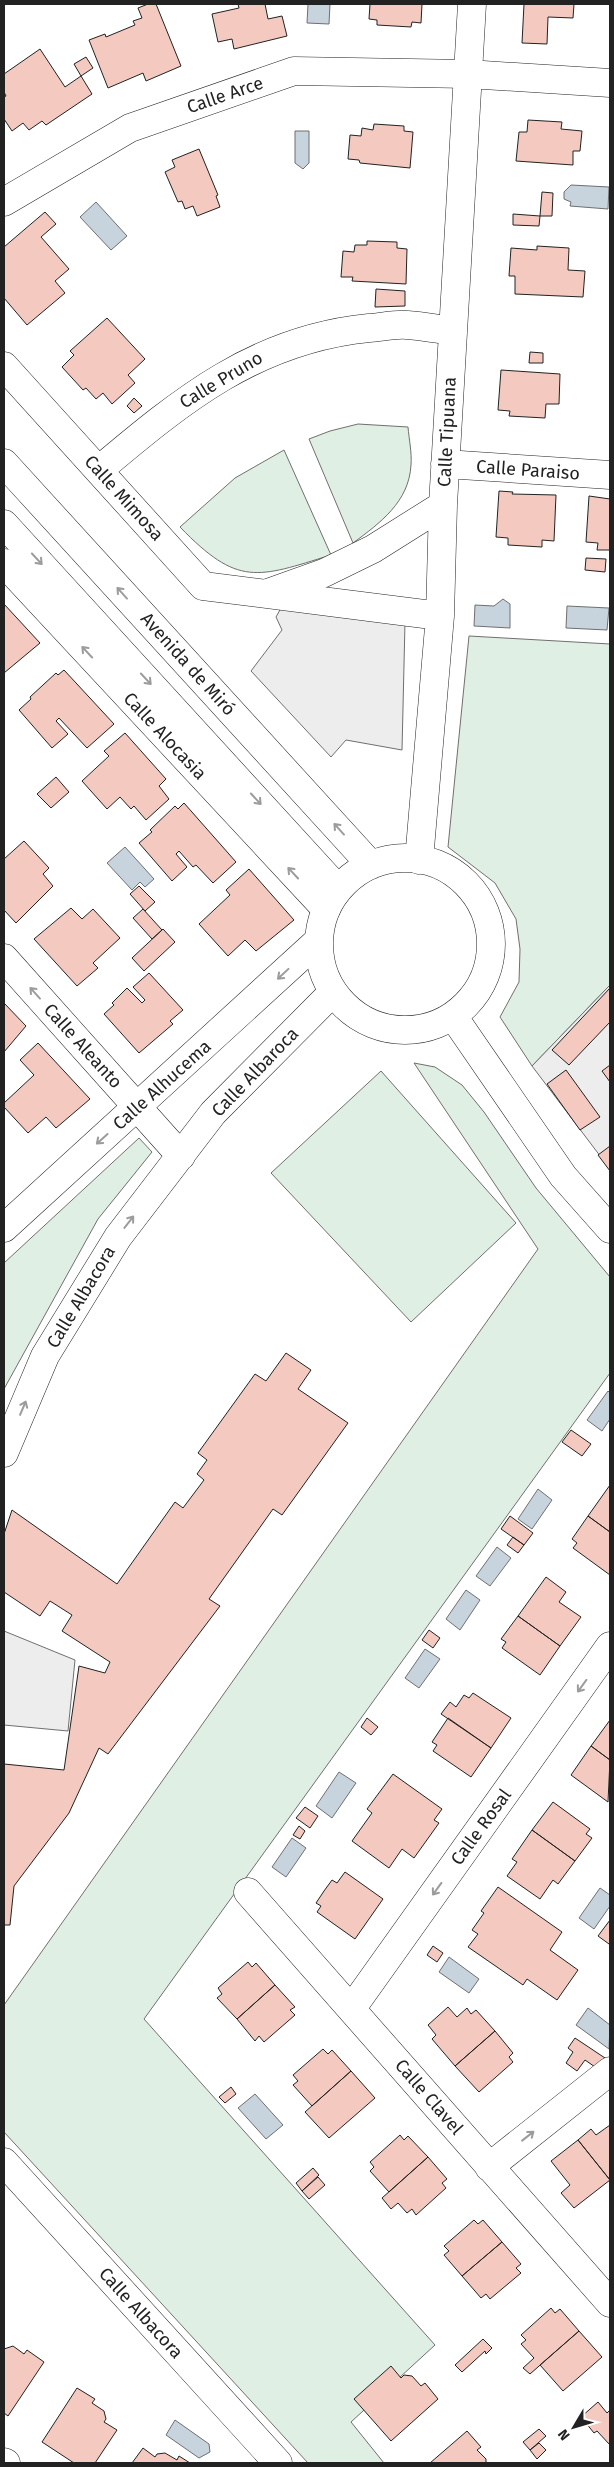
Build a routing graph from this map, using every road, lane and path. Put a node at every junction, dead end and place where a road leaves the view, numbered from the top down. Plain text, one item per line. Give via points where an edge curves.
1 (472, 4) edge
2 (468, 74) junction
3 (610, 84) edge
4 (4, 202) edge
5 (453, 330) junction
6 (4, 366) edge
7 (4, 463) edge
8 (445, 464) junction
9 (98, 470) junction
10 (610, 475) edge
11 (442, 505) junction
12 (4, 524) edge
13 (4, 563) edge
14 (264, 594) junction
15 (440, 616) junction
16 (418, 860) junction
17 (372, 864) junction
18 (332, 899) junction
19 (318, 941) junction
20 (4, 958) edge
21 (333, 992) junction
22 (453, 1016) junction
23 (138, 1107) junction
24 (181, 1156) junction
25 (4, 1228) edge
26 (610, 1229) edge
27 (4, 1453) edge
28 (610, 1646) edge
29 (248, 1892) dead end
30 (352, 2008) junction
31 (610, 2070) edge
32 (4, 2162) edge
33 (489, 2167) junction
34 (610, 2303) edge
35 (262, 2457) edge

1 - 2 street, Calle Tipuana
2 - 3 street, Calle Arce
2 - 4 street, Calle Arce via 294,71 130,128
2 - 5 street, Calle Tipuana
5 - 8 street, Calle Tipuana
5 - 9 street, Calle Pruno via 406,325 344,331 275,349 222,375 163,416
6 - 9 street, Calle Mimosa
17 -> 7 street, Avenida de Miró
8 - 10 street, Calle Paraiso
8 - 11 street, Calle Tipuana
9 - 14 street, Calle Mimosa via 203,586
11 - 14 street, Calle Mimosa via 373,549 324,573
11 - 15 street, Calle Tipuana
12 -> 18 street
18 -> 13 street, Calle Alocasia
14 - 15 street, Calle Mimosa
15 - 16 street, Calle Tipuana
16 - 17 street via 400,858
16 - 22 street via 428,861 453,873 474,892 487,917 491,945 487,972 474,997
17 - 18 street via 354,874
18 - 19 street
19 - 21 street via 322,968
19 -> 23 street, Calle Alhucema
23 -> 20 street, Calle Aleanto
21 - 22 street via 351,1012 375,1025 402,1031 429,1028
21 - 24 street, Calle Albaroca via 213,1113
22 - 26 street via 563,1176
23 - 24 street, Calle Aleanto
23 -> 25 street, Calle Alhucema
27 -> 24 street, Calle Albacora via 45,1356 118,1237
28 -> 30 street, Calle Rosal
29 - 30 street, Calle Clavel
30 - 33 street, Calle Clavel
33 -> 31 street
32 - 35 street, Calle Albacora
33 - 34 street, Calle Clavel

